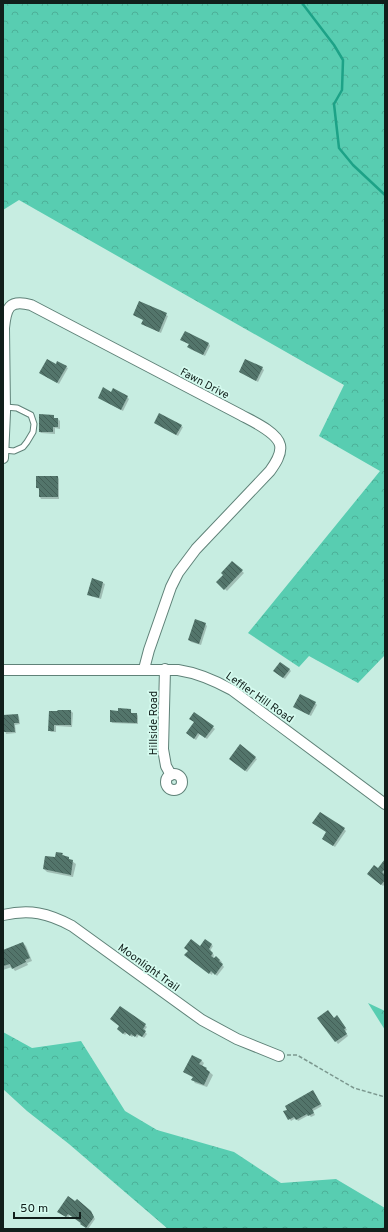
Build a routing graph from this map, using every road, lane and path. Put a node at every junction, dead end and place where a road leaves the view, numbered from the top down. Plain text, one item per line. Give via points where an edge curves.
1 (5, 407) junction
2 (3, 454) edge
3 (144, 669) junction
4 (3, 670) edge
5 (165, 670) junction
6 (171, 775) dead end
7 (385, 804) edge
8 (3, 914) edge
9 (279, 1056) joint
10 (385, 1097) edge

1 - 2 street, Fawn Drive
1 - 2 lane via 17,408 31,415 34,424 33,432 22,447
1 - 3 street, Fawn Drive via 5,317 13,304 21,302 257,424 276,438 280,445 276,463 270,471 196,550 178,573
3 - 4 street, Leffler Hill Road
3 - 5 street, Leffler Hill Road
5 - 6 street, Hillside Road via 163,749 166,766
5 - 7 street, Leffler Hill Road via 192,672 232,690
8 - 9 street, Moonlight Trail via 30,912 58,918 202,1020 237,1039
9 - 10 path via 297,1055 354,1088

